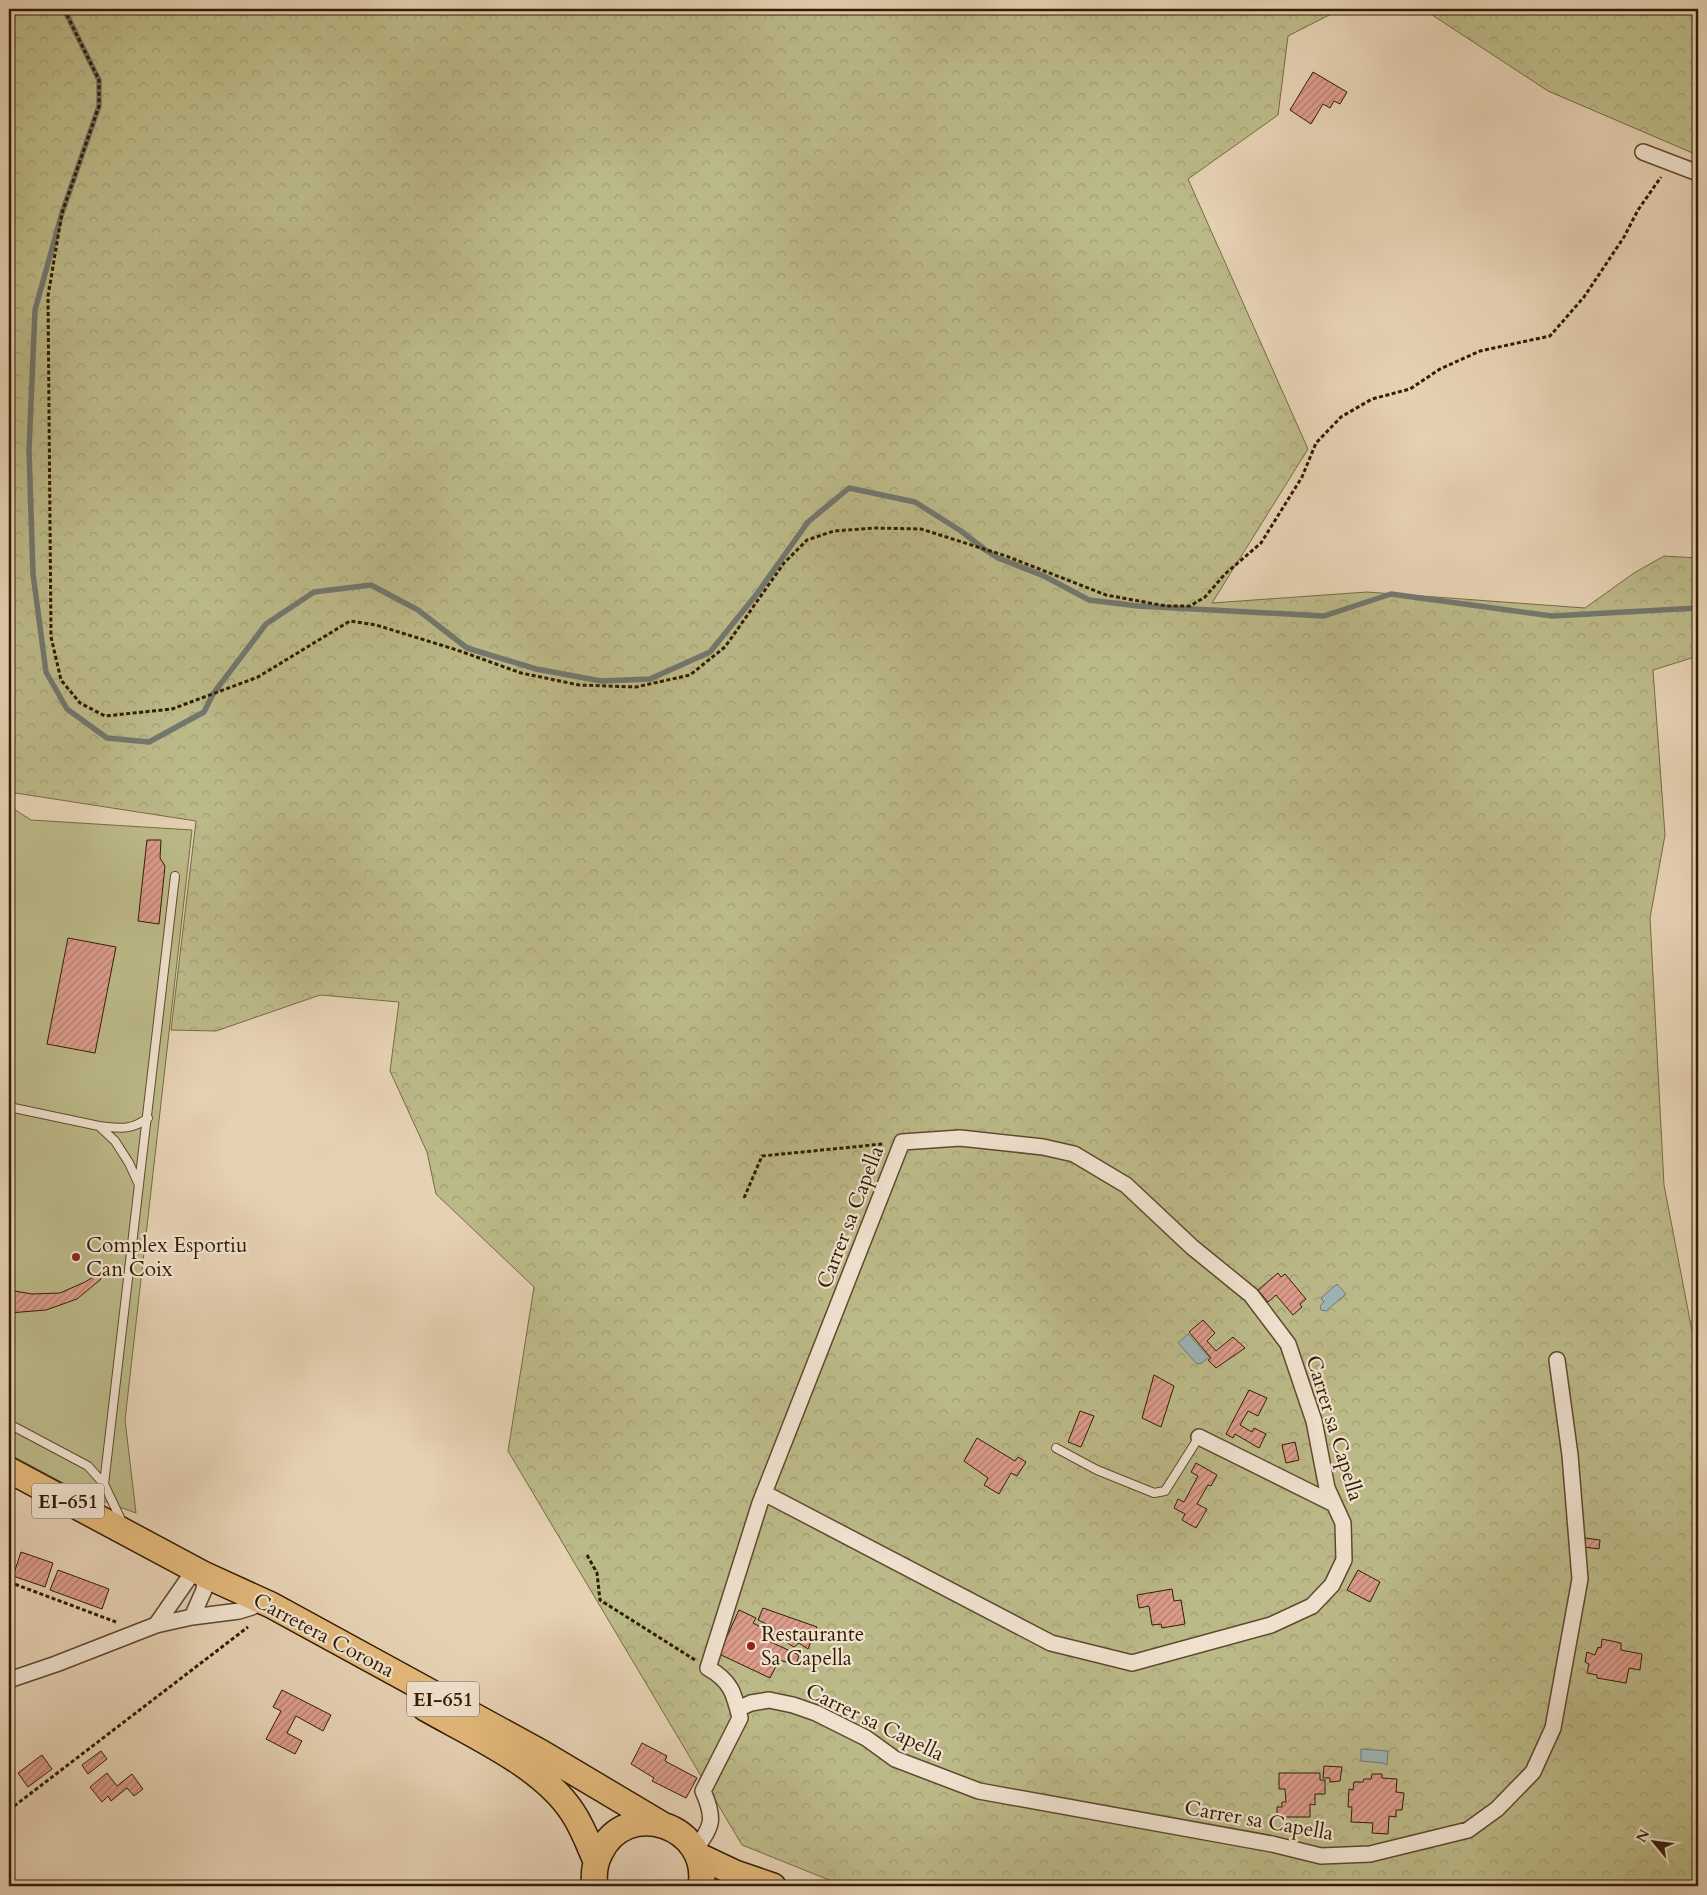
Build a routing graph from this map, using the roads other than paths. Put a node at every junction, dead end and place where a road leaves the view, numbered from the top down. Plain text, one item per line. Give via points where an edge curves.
1 (1643, 152) dead end
2 (1698, 173) edge
3 (175, 876) dead end
4 (9, 1107) edge
5 (148, 1118) junction
6 (99, 1126) junction
7 (140, 1187) junction
8 (1557, 1360) dead end
9 (9, 1424) edge
10 (1200, 1437) joint
11 (1056, 1448) dead end
12 (9, 1470) edge
13 (104, 1484) junction
14 (764, 1493) junction
15 (1334, 1504) junction
16 (127, 1532) junction
17 (207, 1575) junction
18 (258, 1611) junction
19 (192, 1617) junction
20 (156, 1625) junction
21 (9, 1680) edge
22 (738, 1709) junction
23 (661, 1824) junction
24 (697, 1853) junction
25 (596, 1861) junction
26 (595, 1886) edge
27 (702, 1886) edge
28 (773, 1886) edge

1 - 2 street
3 - 5 lane
4 - 6 lane
5 - 6 lane via 131,1128
5 - 7 lane
6 - 7 lane via 115,1141
7 - 13 lane
8 - 22 street, Carrer sa Capella via 1570,1455 1580,1579 1553,1728 1533,1772 1497,1809 1468,1830 1370,1854 1321,1856 1262,1842 979,1791 894,1759 866,1738 793,1705 769,1700
9 - 13 lane via 88,1466
10 - 11 lane via 1165,1491 1154,1493
10 - 15 street
12 - 16 main road, Carretera Corona / EI-651
13 - 16 lane
14 - 15 street, Carrer sa Capella via 1051,1643 1132,1663 1271,1626 1312,1606 1332,1585 1344,1560 1343,1523
14 - 15 street, Carrer sa Capella via 902,1142 960,1138 1074,1154 1126,1185 1192,1247 1251,1295 1288,1344 1314,1421 1327,1488
14 - 22 street, Carrer sa Capella via 708,1668 728,1682
16 - 17 main road, Carretera Corona / EI-651
17 - 18 main road, Carretera Corona / EI-651
17 - 19 street
17 - 20 street
17 - 23 main road, Carretera Corona / EI-651 via 271,1605 540,1752
18 - 19 street
18 - 25 main road, Carretera Corona / EI-651 via 527,1767 552,1788 572,1812
19 - 20 street
20 - 21 street
22 - 24 street via 740,1718 703,1791 711,1809 710,1828
23 - 24 main road, EI-651 via 681,1833
23 - 25 main road, EI-651 via 647,1822 621,1830 610,1838
24 - 27 main road via 702,1868
24 - 28 main road, EI-651 via 735,1873
25 - 26 main road, EI-651

